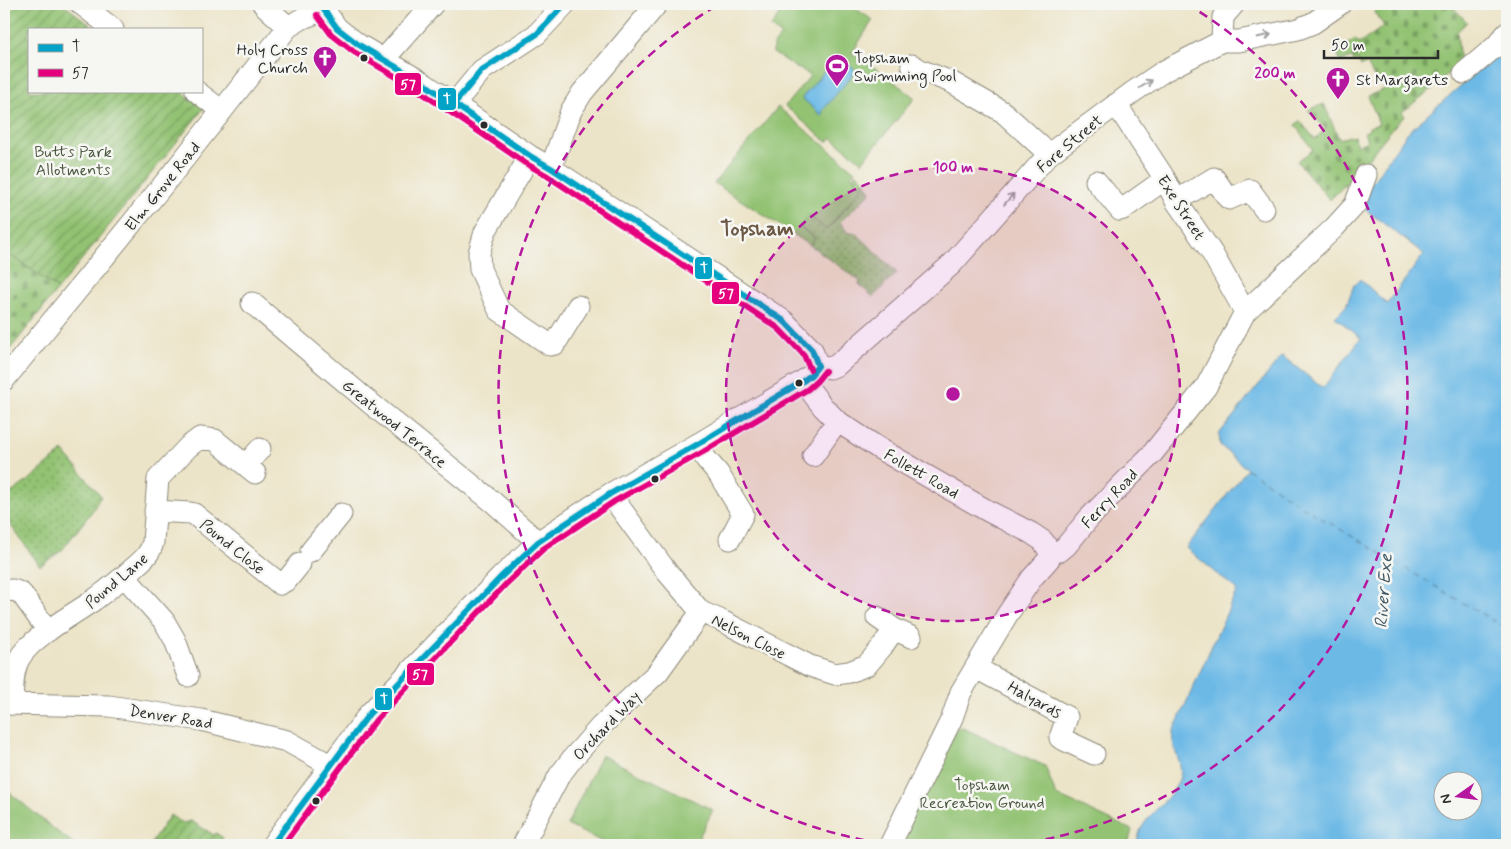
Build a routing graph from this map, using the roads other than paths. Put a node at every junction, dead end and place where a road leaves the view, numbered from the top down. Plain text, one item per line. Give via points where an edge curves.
1 (81, 4) edge
2 (263, 4) edge
3 (433, 4) edge
4 (565, 4) edge
5 (657, 4) edge
6 (1234, 4) edge
7 (1340, 4) edge
8 (326, 7) edge
9 (288, 27) junction
10 (112, 28) edge
11 (1507, 32) edge
12 (1222, 41) junction
13 (384, 59) junction
14 (912, 65) dead end
15 (1464, 73) dead end
16 (197, 92) edge
17 (454, 104) junction
18 (1116, 104) junction
19 (222, 111) junction
20 (1049, 154) junction
21 (530, 156) junction
22 (551, 168) junction
23 (1366, 175) dead end
24 (1165, 179) junction
25 (1096, 181) dead end
26 (1176, 201) junction
27 (1264, 209) dead end
28 (252, 303) dead end
29 (578, 306) dead end
30 (1245, 312) junction
31 (818, 366) junction
32 (4, 380) edge
33 (803, 381) junction
34 (837, 421) junction
35 (698, 444) junction
36 (260, 449) dead end
37 (813, 456) dead end
38 (610, 494) junction
39 (155, 510) junction
40 (341, 514) dead end
41 (730, 539) dead end
42 (538, 542) junction
43 (1050, 552) junction
44 (124, 576) junction
45 (4, 591) edge
46 (701, 612) junction
47 (894, 628) dead end
48 (48, 631) junction
49 (976, 668) junction
50 (188, 676) dead end
51 (8, 704) edge
52 (1094, 754) dead end
53 (330, 765) junction
54 (281, 843) edge
55 (523, 845) edge
56 (890, 845) edge

1 - 10 street
2 - 9 street
3 - 13 street
4 - 17 street via 537,34 482,70
5 - 22 street via 582,92 571,111
6 - 12 street via 1223,16
12 -> 7 street, Fore Street via 1239,41 1298,29
8 - 9 street, Elm Grove Road
8 - 13 street via 337,28
9 - 19 street, Elm Grove Road
11 - 15 street via 1496,46
18 -> 12 street, Fore Street via 1164,71
13 - 17 street
14 - 20 street via 951,82 1003,112
16 - 19 street
17 - 21 street
18 - 20 street, Fore Street
18 - 24 street, Exe Street
19 - 32 street, Elm Grove Road
31 -> 20 street, Fore Street via 830,368 837,364 952,264
21 - 22 street
21 - 29 street via 485,232 479,253 480,269 499,310 550,345 555,344
22 - 31 street via 784,321 812,350
23 - 30 street, Ferry Road via 1355,205
24 - 25 street via 1120,210
24 - 26 street, Exe Street
26 - 27 street via 1214,178 1229,199 1250,190
26 - 30 street, Exe Street via 1212,253
28 - 42 street, Greatwood Terrace
30 - 43 street, Ferry Road via 1206,387 1152,454 1066,546 1060,551
31 - 33 street
33 - 34 street, Follett Road
33 - 35 street
34 - 37 street
34 - 43 street, Follett Road via 880,449 1031,533 1043,541
35 - 38 street
35 - 41 street via 744,514
36 - 39 street, Pound Lane via 251,469 215,440 195,440 158,480
38 - 42 street
38 - 46 street, Nelson Close
39 - 40 street, Pound Close via 194,514 280,584 287,580
39 - 44 street, Pound Lane via 151,550
42 - 53 street via 407,673 369,714
43 - 49 street, Ferry Road via 1049,559 1007,615
44 - 48 street, Pound Lane
44 - 50 street via 164,620
45 - 48 street via 13,590 20,594
46 - 47 street, Nelson Close via 810,666 835,674 867,665
46 - 55 street, Orchard Way via 658,672 601,726 559,776
48 - 51 street, Pound Lane via 18,661
49 - 52 street, Halyards via 1067,717 1060,738
49 - 56 street, Ferry Road
51 - 53 street, Denver Road via 109,706 201,720 287,742
53 - 54 street

